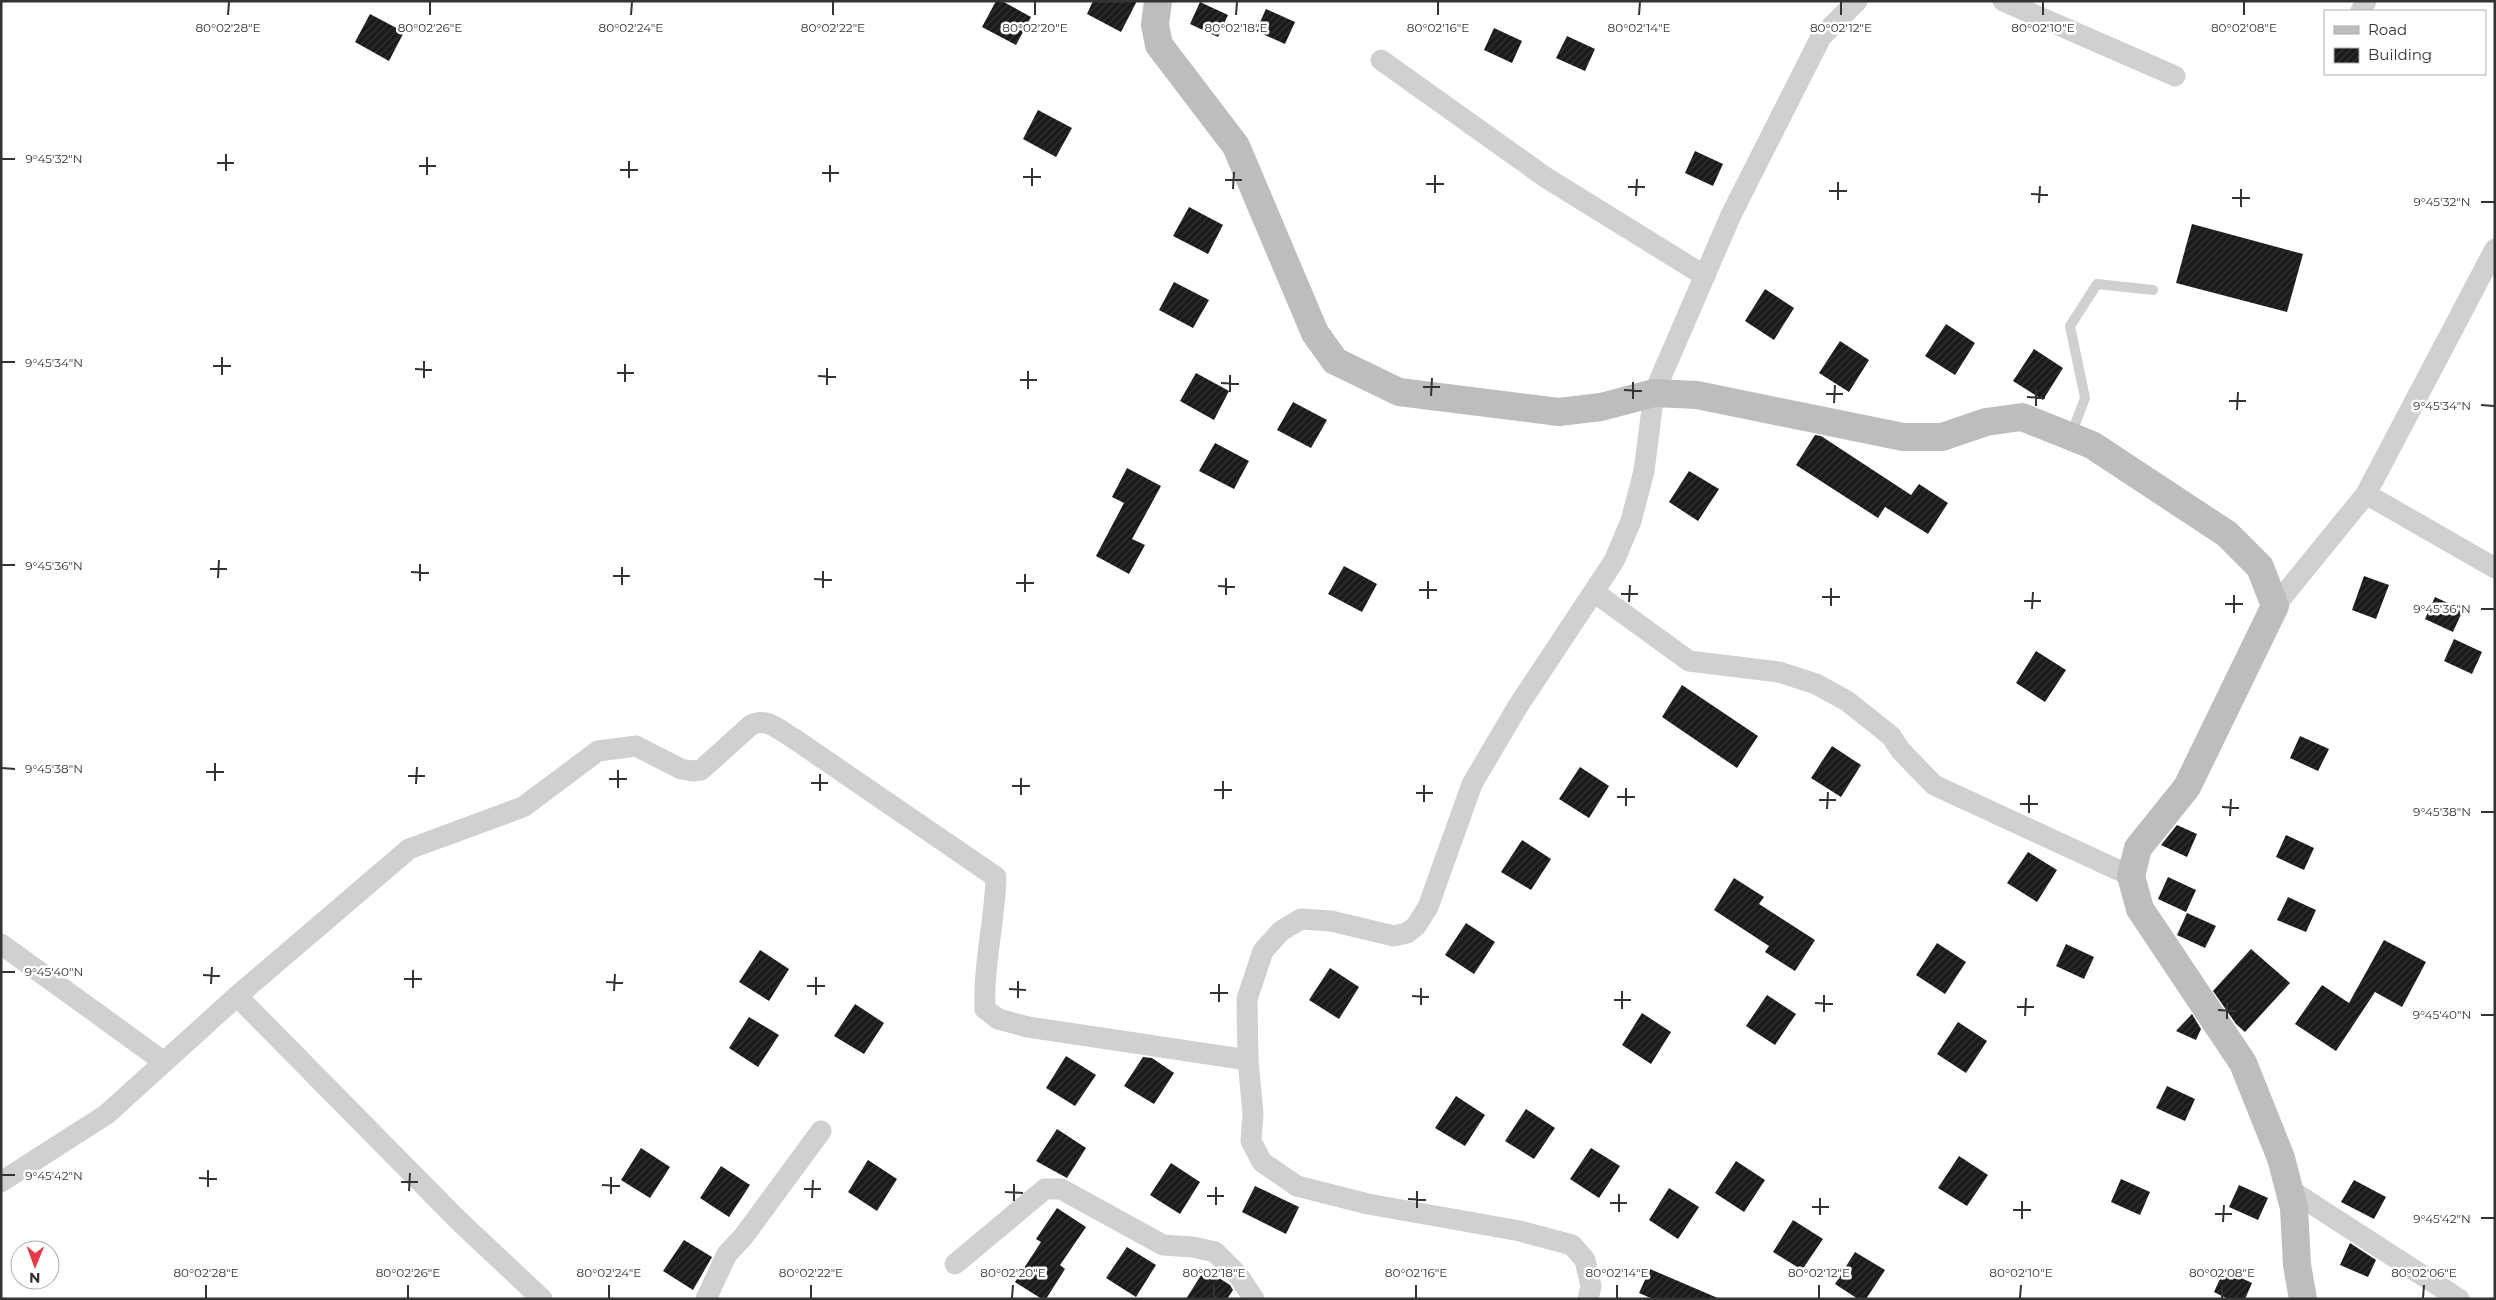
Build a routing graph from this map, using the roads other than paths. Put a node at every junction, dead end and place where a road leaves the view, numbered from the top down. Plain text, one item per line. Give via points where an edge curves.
1 (1158, 1) edge
2 (1857, 1) edge
3 (2003, 1) edge
4 (1382, 60) dead end
5 (2175, 76) dead end
6 (2495, 249) edge
7 (1705, 276) junction
8 (2153, 290) dead end
9 (1654, 392) junction
10 (2071, 436) junction
11 (2366, 494) junction
12 (2495, 568) edge
13 (1594, 592) junction
14 (2275, 606) junction
15 (2132, 876) junction
16 (1, 944) edge
17 (237, 996) junction
18 (1248, 1060) junction
19 (164, 1062) junction
20 (821, 1131) dead end
21 (1, 1182) edge
22 (2289, 1189) junction
23 (955, 1264) dead end
24 (542, 1299) edge
25 (706, 1299) edge
26 (1254, 1299) edge
27 (1588, 1299) edge
28 (2303, 1299) edge
29 (2459, 1299) edge

1 - 9 street via 1155,25 1159,45 1236,146 1315,333 1335,361 1399,392 1559,412 1601,407
2 - 7 street via 1821,37 1731,215
3 - 5 street
4 - 7 street via 1545,177
6 - 11 street
7 - 9 street
8 - 10 lane via 2097,284 2070,326 2085,398
9 - 10 street via 1697,395 1903,438 1942,437 1986,422 2022,416
9 - 13 street via 1644,471 1632,520 1614,561
10 - 14 street via 2092,445 2227,534 2260,567
11 - 12 street
11 - 14 street
13 - 15 street via 1689,661 1779,672 1816,684 1847,701 1891,736 1934,785
13 - 18 street via 1518,706 1472,784 1428,907 1416,926 1407,933 1394,936 1331,921 1301,919 1281,931 1263,950 1247,999
14 - 15 street via 2187,787 2138,848
15 - 22 street via 2140,909 2242,1063 2281,1158
16 - 19 street
17 - 18 street via 409,849 523,807 598,750 636,746 681,769 701,770 751,725 766,722 996,877 996,909 984,993 985,1009 998,1019
17 - 19 street
17 - 24 street via 458,1220
18 - 27 street via 1253,1114 1251,1141 1262,1162 1296,1186 1368,1204 1520,1231 1572,1245 1585,1260 1591,1286
19 - 21 street via 107,1114
20 - 25 street via 728,1254
22 - 28 street via 2294,1208 2297,1265
22 - 29 street
23 - 26 street via 1045,1189 1061,1189 1163,1245 1215,1252 1238,1275

